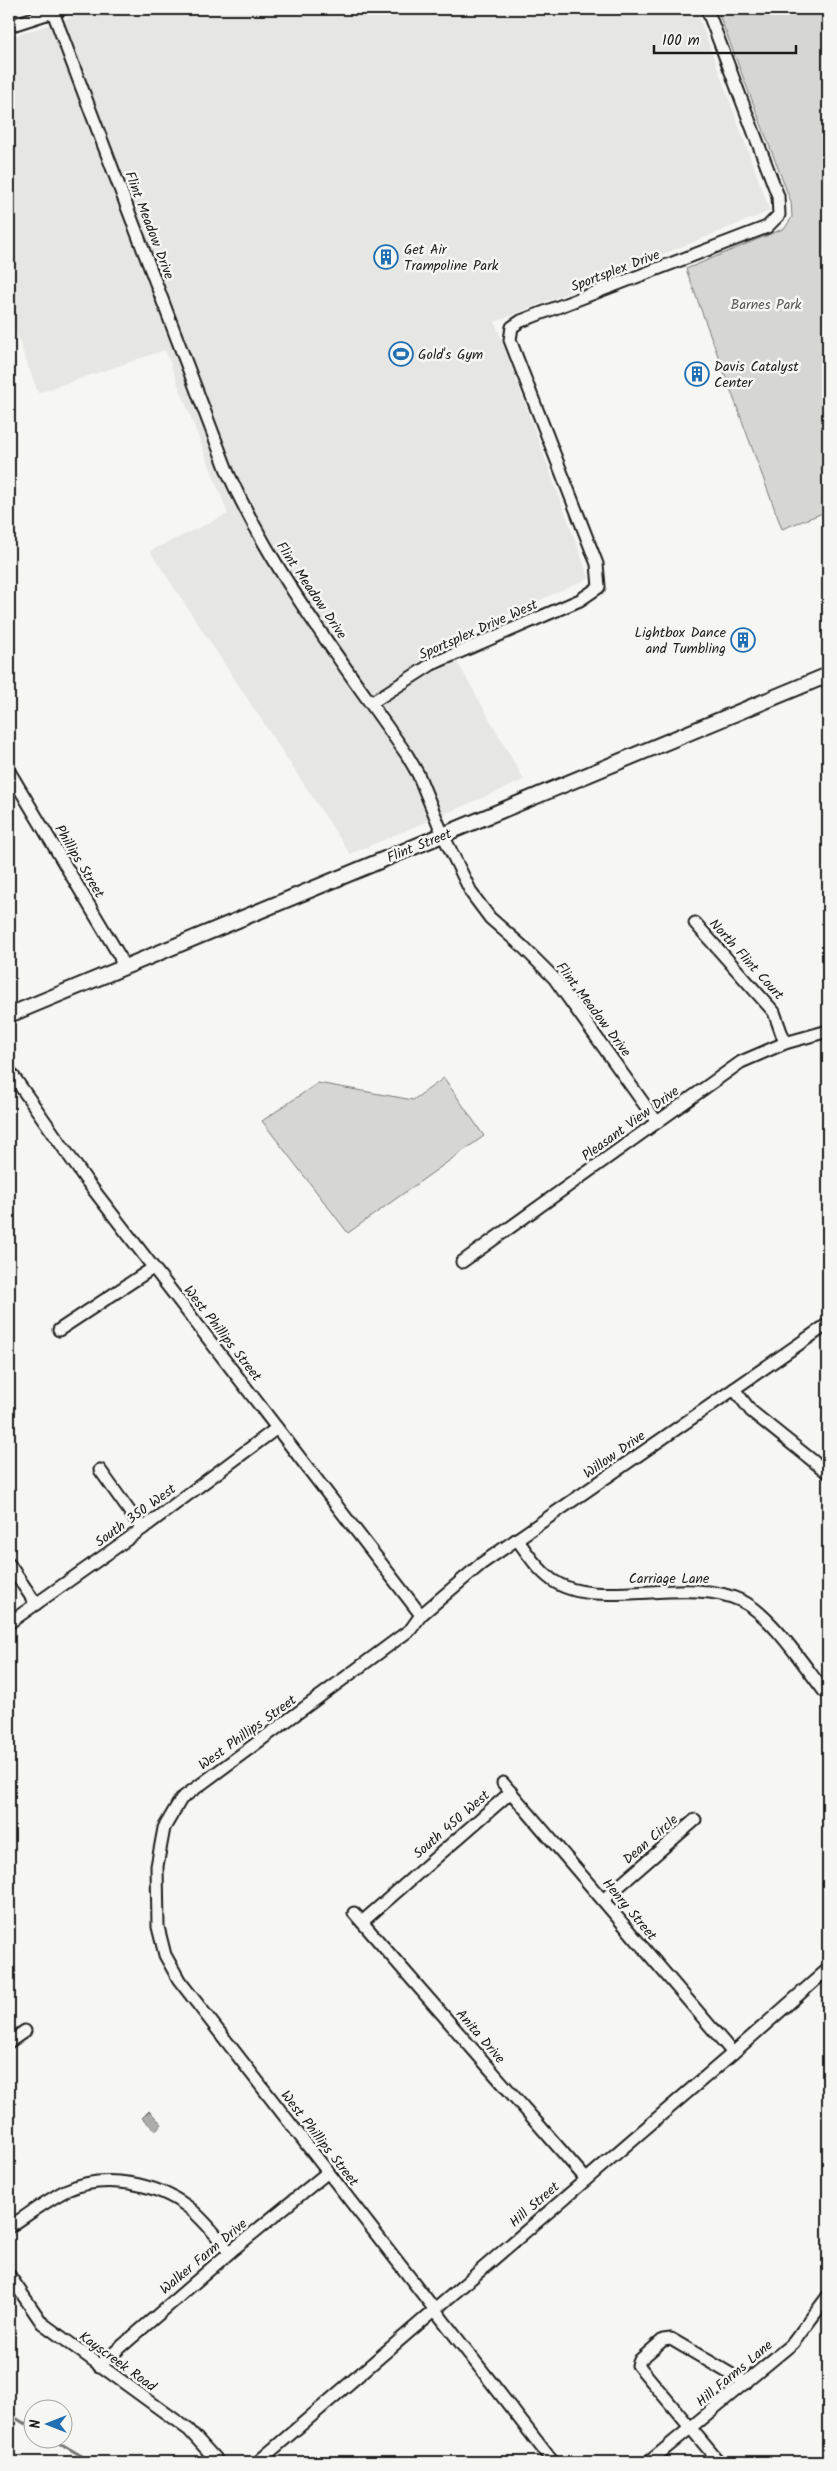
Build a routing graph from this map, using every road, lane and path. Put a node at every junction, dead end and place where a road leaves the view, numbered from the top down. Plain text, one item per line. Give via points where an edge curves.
1 (707, 9) edge
2 (58, 10) edge
3 (9, 26) edge
4 (599, 587) joint
5 (828, 675) edge
6 (371, 703) junction
7 (9, 771) edge
8 (443, 835) junction
9 (695, 923) dead end
10 (122, 967) junction
11 (9, 1015) edge
12 (828, 1031) edge
13 (785, 1043) junction
14 (9, 1070) edge
15 (658, 1122) junction
16 (462, 1262) dead end
17 (153, 1268) junction
18 (828, 1324) edge
19 (59, 1330) dead end
20 (734, 1389) junction
21 (277, 1428) junction
22 (100, 1470) dead end
23 (828, 1472) edge
24 (142, 1529) junction
25 (517, 1539) junction
26 (9, 1564) edge
27 (36, 1604) junction
28 (421, 1615) junction
29 (9, 1623) edge
30 (828, 1687) edge
31 (507, 1787) joint
32 (695, 1820) dead end
33 (603, 1900) junction
34 (354, 1913) dead end
35 (362, 1922) junction
36 (828, 1969) edge
37 (25, 2031) dead end
38 (9, 2042) edge
39 (734, 2053) junction
40 (328, 2172) junction
41 (586, 2180) junction
42 (9, 2228) edge
43 (230, 2252) junction
44 (9, 2276) edge
45 (828, 2296) edge
46 (434, 2309) junction
47 (99, 2366) junction
48 (746, 2383) junction
49 (691, 2429) junction
50 (218, 2462) edge
51 (258, 2462) edge
52 (552, 2462) edge
53 (649, 2462) edge
54 (719, 2462) edge

1 - 4 street, Sportsplex Drive via 778,196 780,215 767,227 512,327 510,340 597,564
2 - 3 street
2 - 6 street, Flint Meadow Drive via 228,473 247,515 282,576
4 - 6 street, Sportsplex Drive West via 580,600 432,664
5 - 8 street, Flint Street
6 - 8 street, Flint Meadow Drive via 418,774
7 - 10 street, Phillips Street via 120,957
8 - 10 street, Flint Street
8 - 15 street, Flint Meadow Drive via 472,894 490,918 554,978
9 - 13 street, North Flint Court via 774,1012
10 - 11 street, Flint Street
12 - 13 street, Pleasant View Drive
13 - 15 street, Pleasant View Drive via 741,1062
14 - 17 street, West Phillips Street
15 - 16 street, Pleasant View Drive
17 - 19 street
17 - 21 street, West Phillips Street
18 - 20 street, Willow Drive
20 - 23 street via 751,1411
20 - 25 street, Willow Drive
21 - 24 street, South 350 West
21 - 28 street, West Phillips Street
22 - 24 street
24 - 27 street, South 350 West
25 - 28 street, Willow Drive via 481,1564
25 - 30 street, Carriage Lane via 538,1568 570,1589 596,1593 701,1590 743,1602 764,1616 824,1690
26 - 27 street
27 - 29 street, South 350 West
28 - 40 street, West Phillips Street via 411,1630 181,1799 164,1828 157,1866 158,1927 165,1955 179,1980
31 - 33 street, Henry Street
31 - 35 street, South 450 West
32 - 33 street, Dean Circle
33 - 39 street, Henry Street
34 - 35 street, Anita Drive
35 - 41 street, Anita Drive
36 - 39 street, Hill Street
37 - 38 street
39 - 41 street, Hill Street
40 - 43 street, Walker Farm Drive
40 - 46 street, West Phillips Street
41 - 46 street, Hill Street
42 - 43 street via 68,2190 102,2182 120,2182 143,2186 174,2198 199,2217
43 - 47 street, Walker Farm Drive
44 - 47 street, Kayscreek Road via 42,2324
45 - 48 street, Hill Farms Lane via 793,2343
46 - 51 street, Hill Street
46 - 52 street, West Phillips Street
47 - 50 street, Kayscreek Road via 190,2430
48 - 49 street, Hill Farms Lane
48 - 49 street via 671,2339 663,2340 638,2365
49 - 53 street, Hill Farms Lane
49 - 54 street

